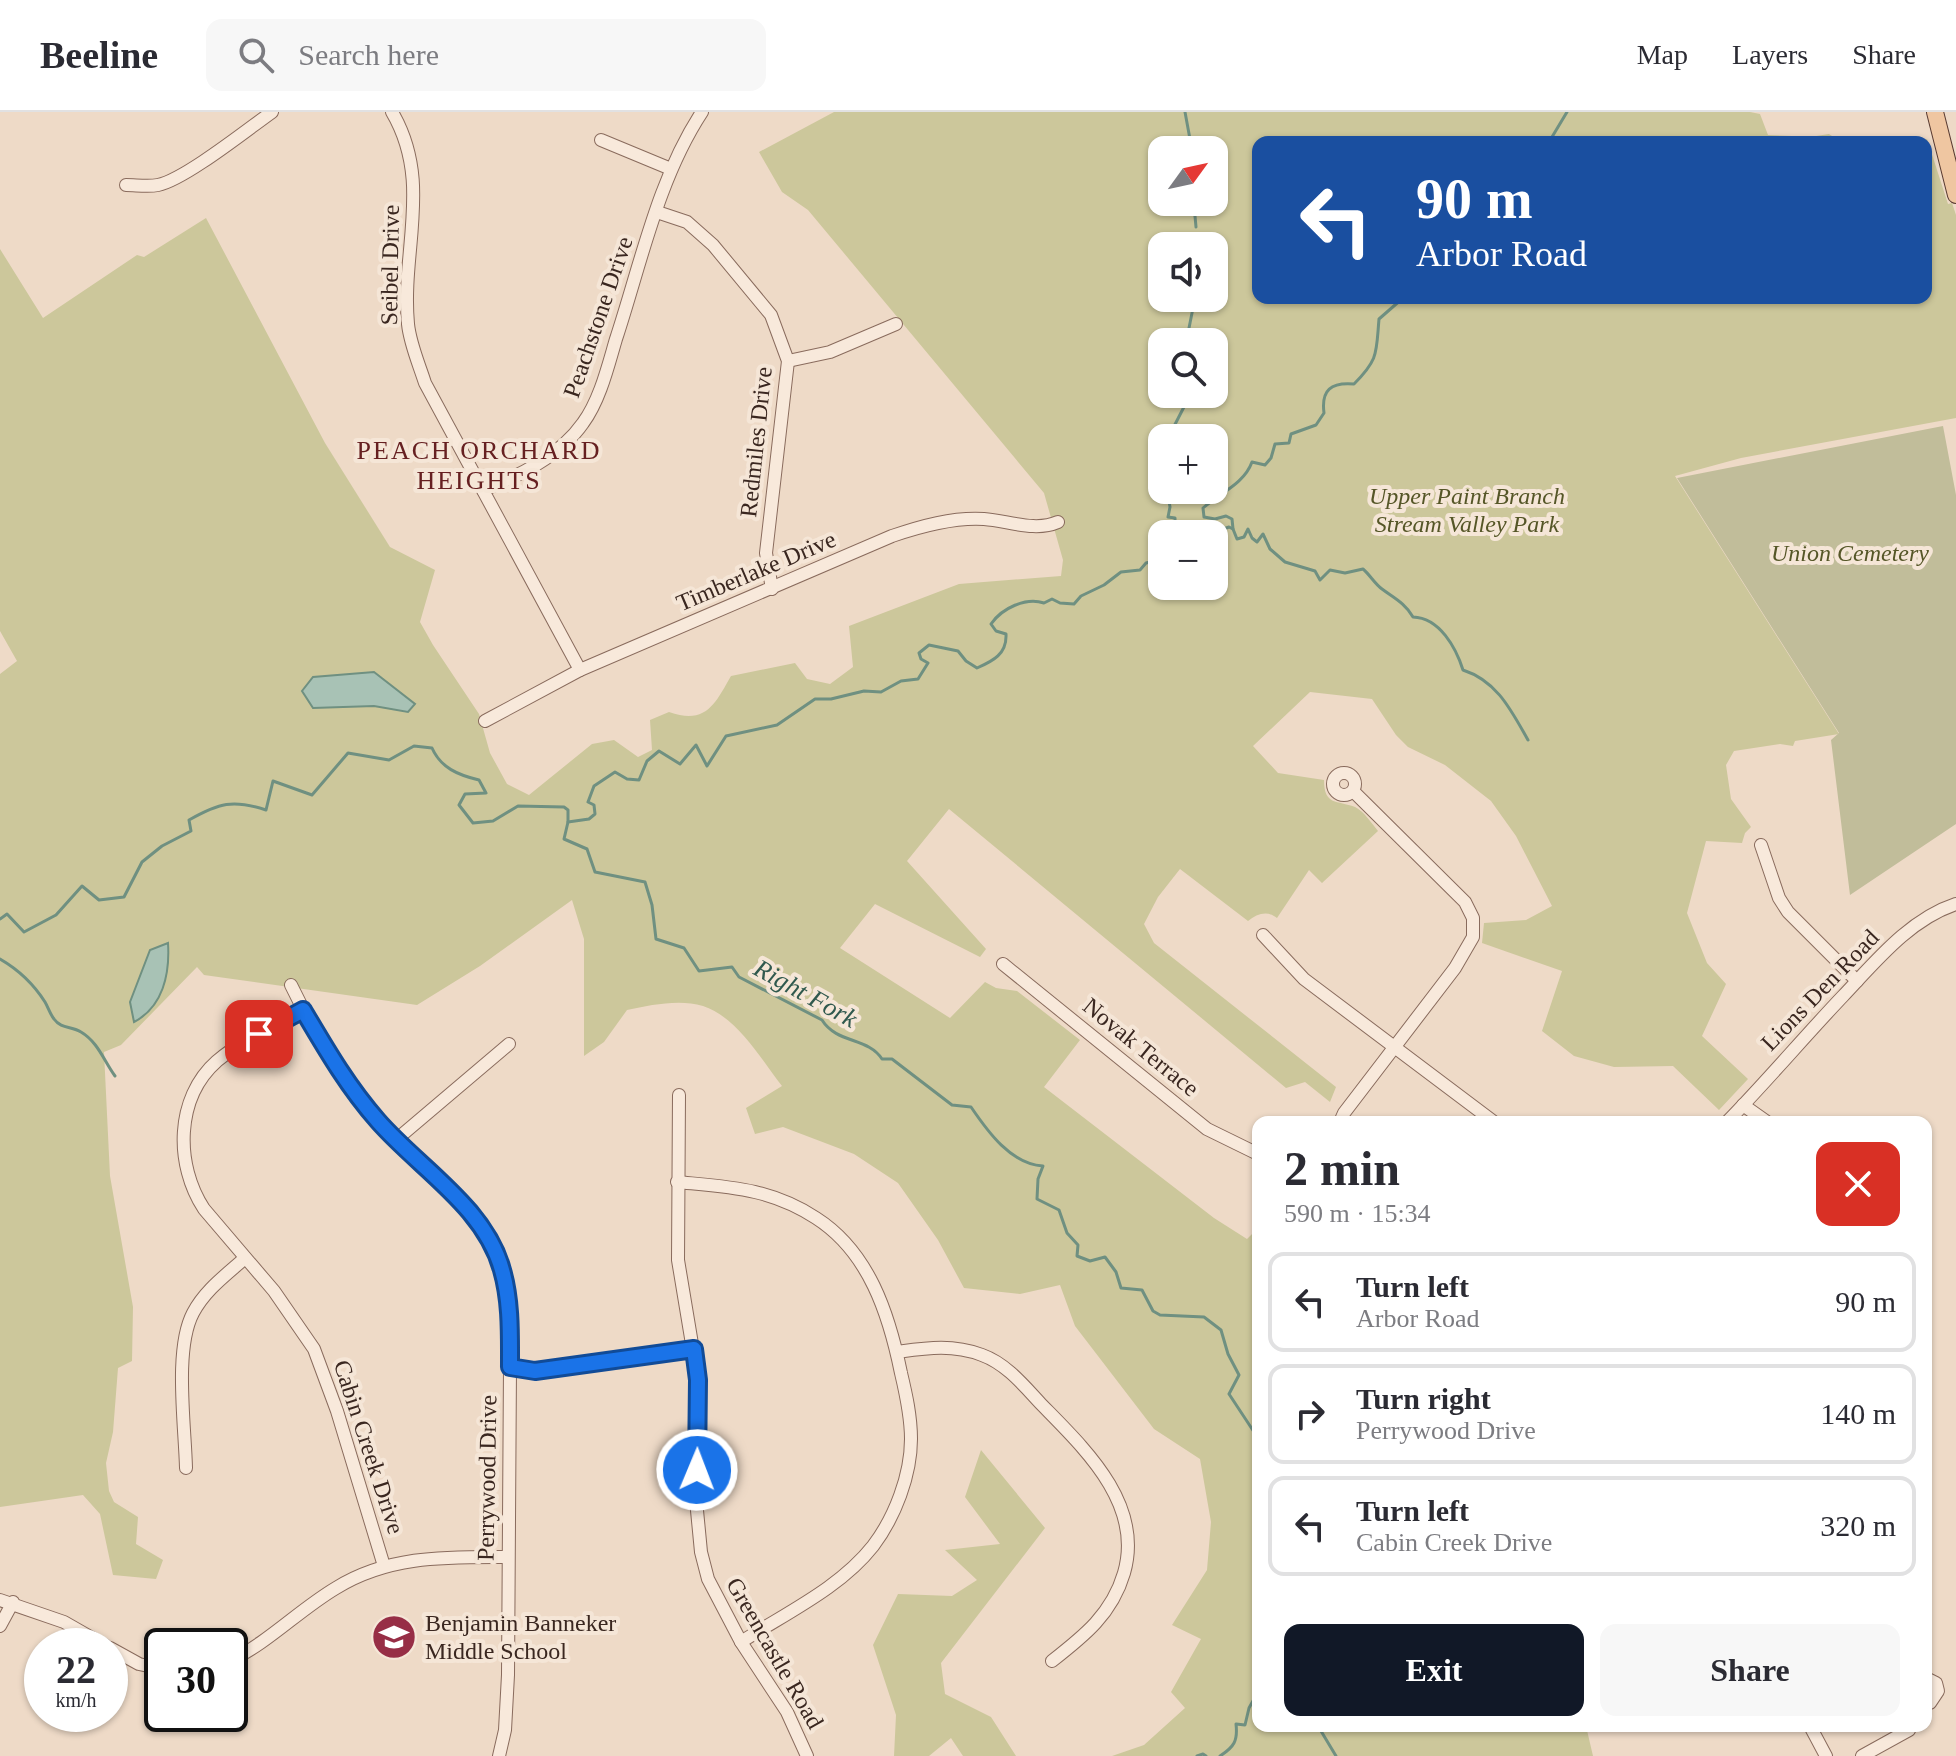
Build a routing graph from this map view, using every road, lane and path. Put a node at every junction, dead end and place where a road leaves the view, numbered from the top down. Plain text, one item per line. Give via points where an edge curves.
1 (272, 112) edge
2 (392, 112) edge
3 (702, 112) edge
4 (1935, 112) edge
5 (601, 140) dead end
6 (671, 169) junction
7 (126, 185) dead end
8 (1956, 195) edge
9 (657, 212) junction
10 (896, 324) dead end
11 (788, 361) junction
12 (483, 490) junction
13 (1058, 522) dead end
14 (772, 589) junction
15 (580, 670) junction
16 (485, 721) dead end
17 (1353, 791) dead end
18 (1761, 845) dead end
19 (1956, 904) edge
20 (1263, 935) dead end
21 (1003, 964) dead end
22 (1857, 981) junction
23 (291, 985) dead end
24 (303, 1010) junction
25 (509, 1044) dead end
26 (1393, 1047) junction
27 (679, 1095) dead end
28 (1743, 1105) junction
29 (1343, 1116) edge
30 (1486, 1116) edge
31 (1733, 1116) edge
32 (1759, 1116) edge
33 (397, 1139) junction
34 (1252, 1151) edge
35 (677, 1182) junction
36 (245, 1258) junction
37 (694, 1349) junction
38 (897, 1352) junction
39 (510, 1367) junction
40 (186, 1468) dead end
41 (508, 1557) junction
42 (384, 1566) junction
43 (6, 1601) edge
44 (0, 1626) edge
45 (75, 1628) edge
46 (741, 1642) junction
47 (248, 1651) edge
48 (1052, 1661) dead end
49 (1932, 1680) edge
50 (1932, 1700) edge
51 (1813, 1732) edge
52 (1904, 1732) edge
53 (499, 1756) edge
54 (807, 1756) edge
55 (1826, 1756) edge
56 (1862, 1756) edge

1 - 7 street via 172,179 159,185
2 - 12 street, Seibel Drive via 405,133 413,166 407,297 411,343 425,383
3 - 6 street, Peachstone Drive
4 - 8 main road
5 - 6 street
6 - 9 street, Peachstone Drive
9 - 11 street, Redmiles Drive via 687,222 713,245 771,315
9 - 12 street, Peachstone Drive via 584,423 554,452
10 - 11 street via 830,352
11 - 14 street, Redmiles Drive via 766,553
12 - 15 street, Seibel Drive
13 - 14 street, Timberlake Drive via 1046,527 982,519 929,525
14 - 15 street, Timberlake Drive
15 - 16 street, Timberlake Drive
17 - 26 street via 1465,902 1473,918 1473,937 1455,968
18 - 22 street via 1788,912
19 - 22 street, Lions Den Road via 1927,916
20 - 26 street via 1304,979
21 - 34 street, Novak Terrace via 1207,1129
22 - 28 street, Lions Den Road
23 - 24 street, Perrywood Drive
24 - 33 street, Perrywood Drive via 349,1086
24 - 36 street, Cabin Creek Drive via 217,1061 192,1096 183,1131 185,1164 195,1196
25 - 33 street
26 - 29 street
26 - 30 street
27 - 35 street, Greencastle Road
28 - 31 street, Lions Den Road
28 - 32 street
33 - 39 street, Perrywood Drive via 470,1212 494,1248 510,1316
35 - 37 street, Greencastle Road via 678,1260
35 - 38 street via 749,1189 817,1218 858,1259 889,1319
36 - 40 street via 209,1290 186,1329
36 - 42 street, Cabin Creek Drive via 314,1349
37 - 39 street via 535,1371
37 - 46 street, Greencastle Road via 701,1552 708,1579
38 - 46 street via 911,1438 903,1486 888,1523 850,1570
38 - 48 street via 949,1346 984,1355 1010,1372 1105,1474 1123,1511 1124,1572 1109,1608 1093,1629
39 - 41 street, Perrywood Drive
41 - 42 street via 431,1557
41 - 53 street, Perrywood Drive via 508,1675
42 - 47 street via 335,1588
43 - 44 street
43 - 45 street
46 - 54 street, Greencastle Road via 787,1712
49 - 50 street via 1938,1691
51 - 55 street
52 - 56 street

